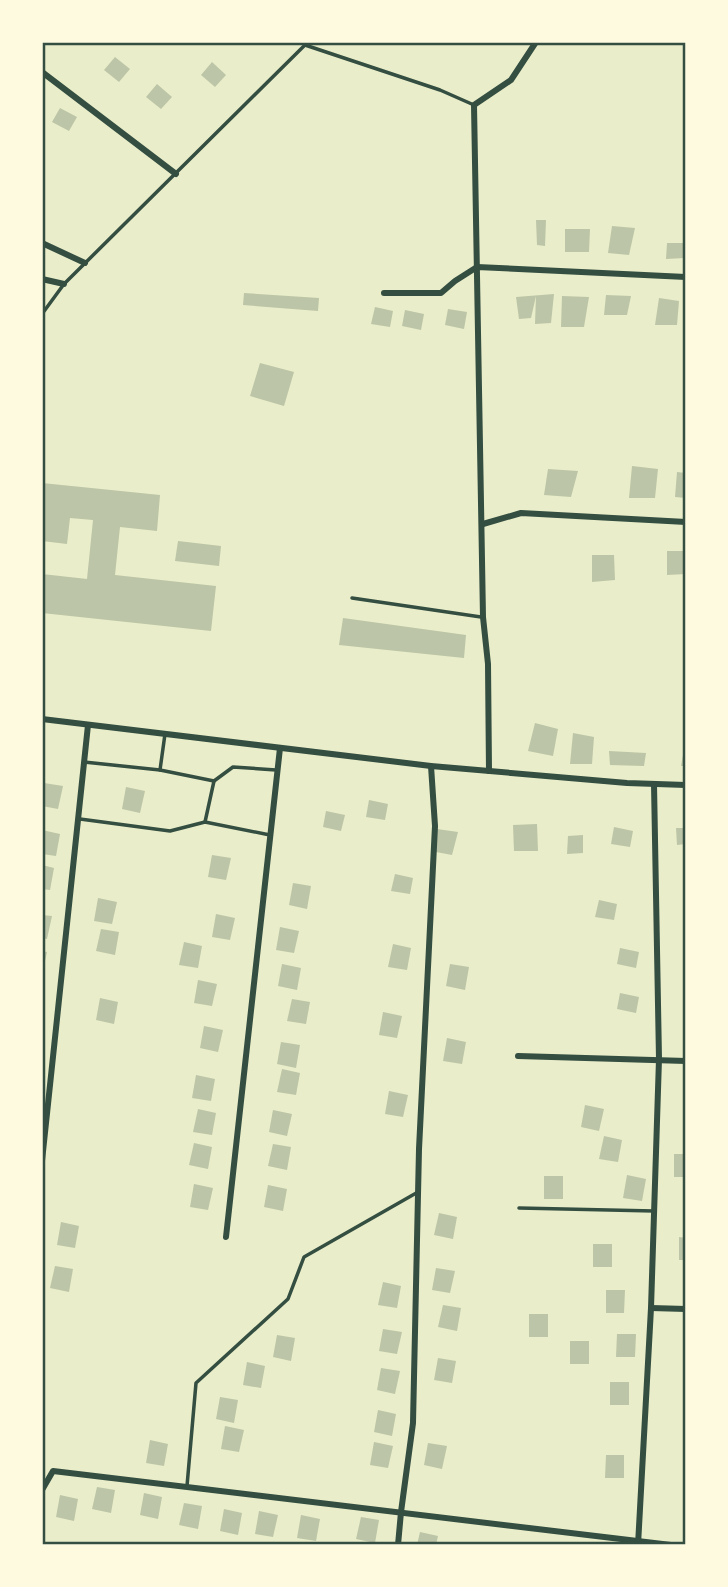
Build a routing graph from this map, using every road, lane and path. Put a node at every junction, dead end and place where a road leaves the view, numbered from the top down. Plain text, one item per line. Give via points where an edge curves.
1 (536, 42) edge
2 (307, 43) edge
3 (42, 72) edge
4 (474, 105) junction
5 (176, 174) junction
6 (42, 243) edge
7 (85, 263) junction
8 (477, 267) junction
9 (686, 277) edge
10 (42, 279) edge
11 (64, 284) junction
12 (384, 293) dead end
13 (42, 314) edge
14 (686, 522) edge
15 (482, 524) junction
16 (352, 598) dead end
17 (484, 617) junction
18 (42, 719) edge
19 (89, 725) junction
20 (165, 734) junction
21 (280, 748) junction
22 (85, 762) junction
23 (431, 766) junction
24 (160, 770) junction
25 (277, 770) junction
26 (489, 771) junction
27 (214, 780) junction
28 (653, 784) junction
29 (686, 785) edge
30 (78, 819) junction
31 (205, 822) junction
32 (270, 835) junction
33 (518, 1056) dead end
34 (659, 1059) junction
35 (686, 1061) edge
36 (42, 1161) edge
37 (418, 1192) junction
38 (519, 1209) dead end
39 (654, 1211) junction
40 (226, 1237) dead end
41 (651, 1308) junction
42 (686, 1309) edge
43 (187, 1487) junction
44 (42, 1490) edge
45 (401, 1512) junction
46 (638, 1543) edge
47 (398, 1545) edge
48 (671, 1545) edge

1 - 4 street via 511,80
2 - 4 lane
2 - 5 lane
3 - 5 street
4 - 8 street
5 - 7 lane
6 - 7 street
7 - 11 lane
8 - 9 street
8 - 12 street via 440,293
8 - 15 street
10 - 11 street
11 - 13 lane
14 - 15 street via 521,513
15 - 17 street
16 - 17 lane
17 - 26 street
18 - 19 street
19 - 20 street
19 - 22 street
20 - 21 street
20 - 24 lane
21 - 23 street
21 - 25 street
22 - 24 lane
22 - 30 street
23 - 26 street
23 - 37 street via 435,826
24 - 27 lane
25 - 27 lane via 233,767
25 - 32 street
26 - 28 street
27 - 31 lane
28 - 29 street
28 - 34 street
30 - 31 lane via 170,831
30 - 36 street
31 - 32 lane
32 - 40 street
33 - 34 street
34 - 35 street
34 - 39 street
37 - 43 lane via 304,1257 288,1299 196,1383
37 - 45 street via 413,1423
38 - 39 lane
39 - 41 street
41 - 42 street
41 - 46 street
43 - 44 street via 53,1471
43 - 45 street
45 - 46 street
45 - 47 street
46 - 48 street

